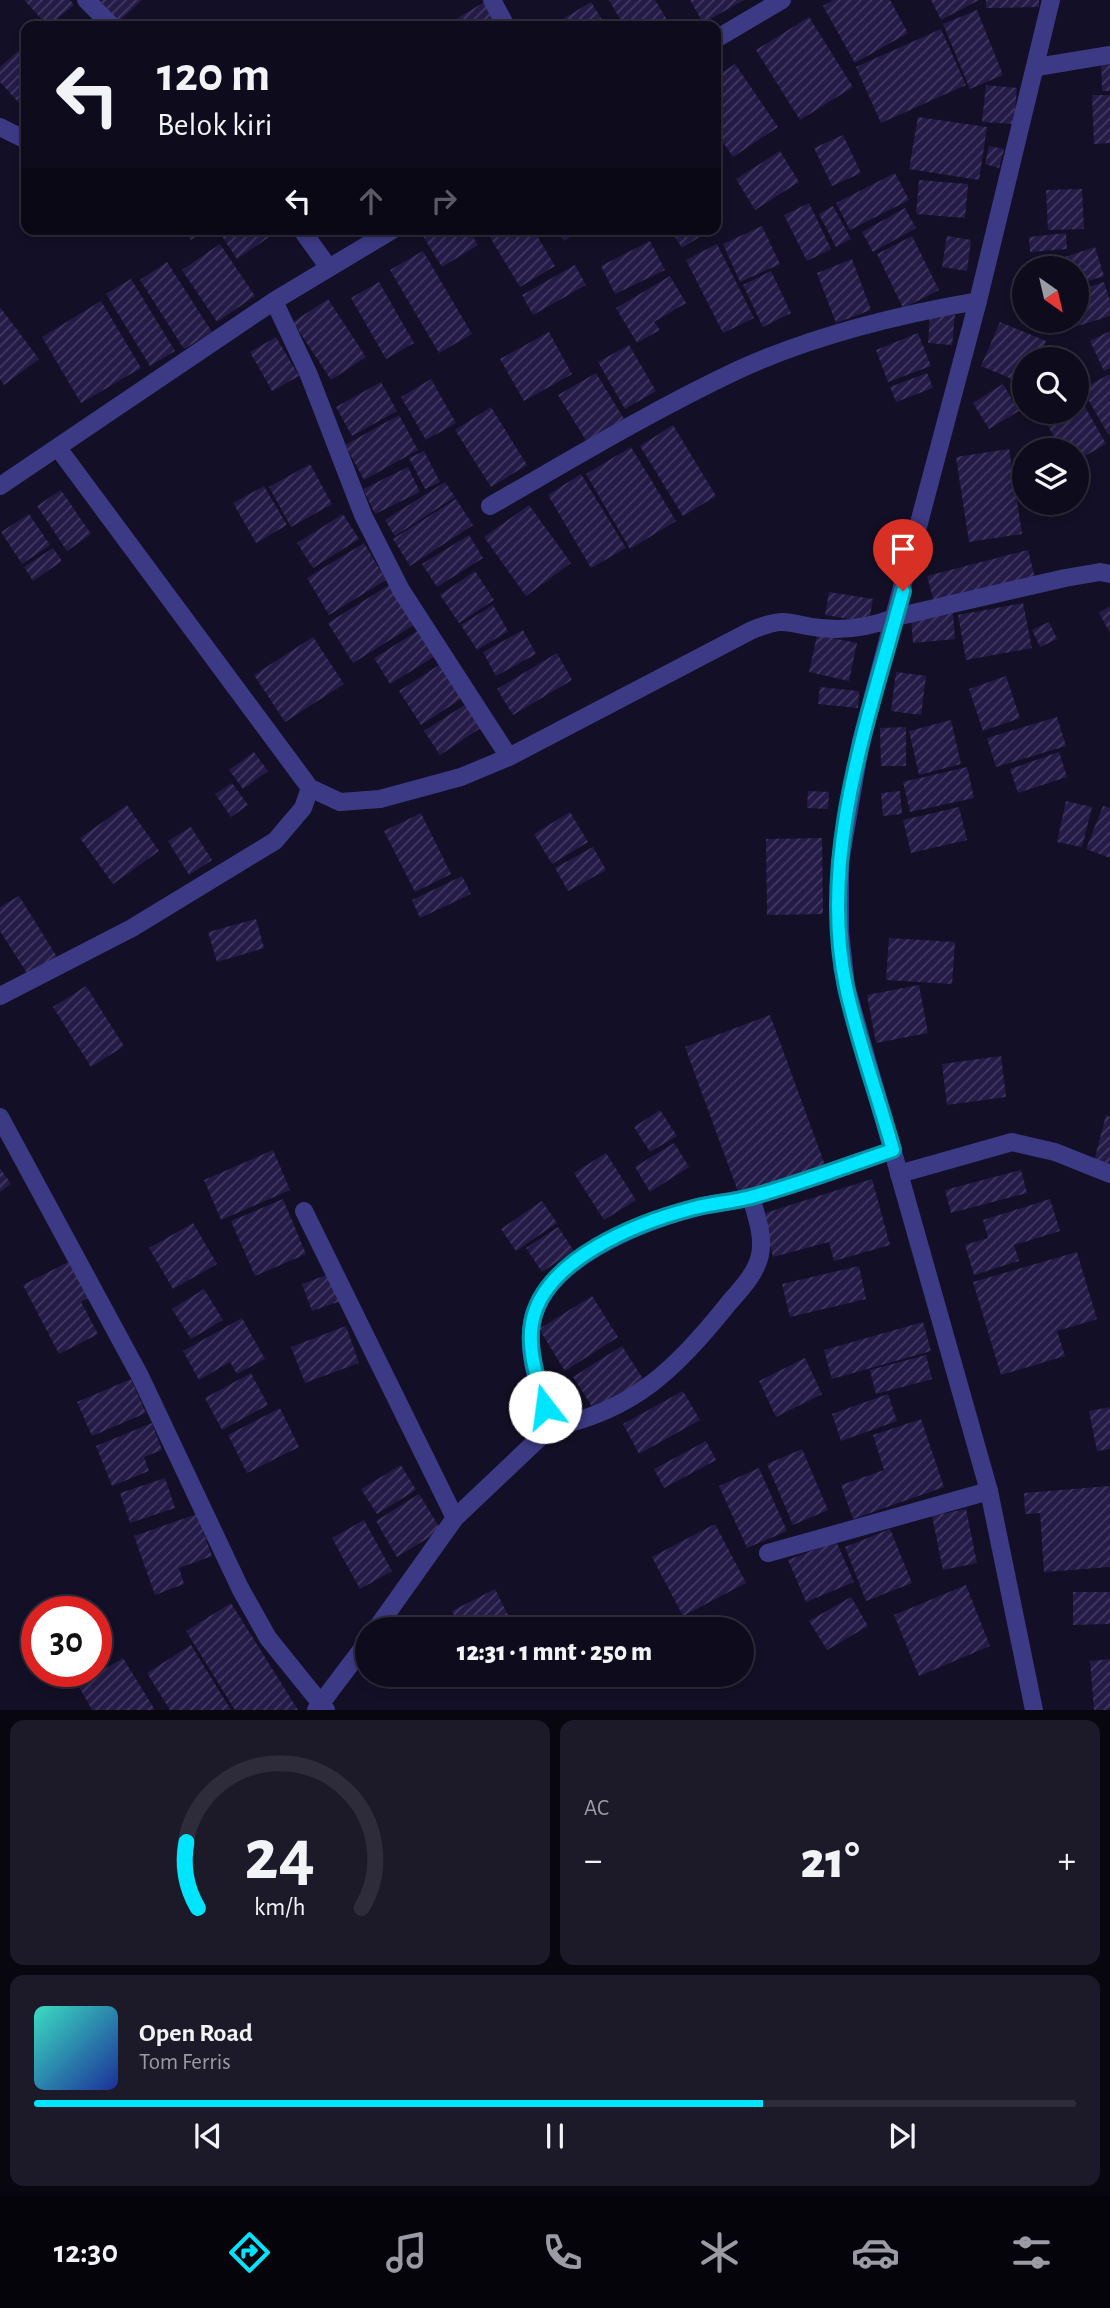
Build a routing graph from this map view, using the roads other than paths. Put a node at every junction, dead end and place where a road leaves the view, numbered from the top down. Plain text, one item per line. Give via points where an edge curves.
1 (86, 0) edge
2 (492, 0) edge
3 (1051, 0) edge
4 (777, 1) edge
5 (107, 21) edge
6 (503, 21) edge
7 (721, 35) edge
8 (1110, 55) edge
9 (1037, 68) junction
10 (0, 127) edge
11 (21, 138) edge
12 (306, 235) edge
13 (384, 235) edge
14 (329, 268) junction
15 (274, 301) junction
16 (978, 301) junction
17 (58, 447) junction
18 (0, 486) edge
19 (490, 506) dead end
20 (1110, 574) edge
21 (896, 617) junction
22 (509, 757) junction
23 (310, 788) junction
24 (0, 996) edge
25 (0, 1117) edge
26 (893, 1150) junction
27 (899, 1174) junction
28 (1110, 1174) edge
29 (751, 1197) junction
30 (304, 1211) dead end
31 (551, 1427) junction
32 (989, 1491) junction
33 (455, 1518) junction
34 (768, 1553) dead end
35 (385, 1617) edge
36 (355, 1660) edge
37 (321, 1708) edge
38 (1034, 1710) edge

1 - 5 street
2 - 6 street
3 - 9 street
4 - 7 street
8 - 9 street
9 - 16 street
10 - 11 street
12 - 14 street
13 - 14 street
14 - 15 street
15 - 17 street
15 - 22 street via 309,376 358,503 401,590
16 - 19 street via 905,314 821,338 740,369
16 - 21 street
17 - 18 street
17 - 23 street
20 - 21 street via 1065,578
21 - 22 street via 849,629 777,620
21 - 26 street via 851,790 840,862 846,986
22 - 23 street via 461,777 380,799 340,802
23 - 24 street via 303,808 275,841 132,928
25 - 37 street via 140,1376 240,1588 268,1638
26 - 27 street
26 - 29 street
27 - 28 street via 1012,1142 1055,1152
27 - 32 street
29 - 31 street via 762,1240 760,1257 749,1279 697,1343 671,1370 605,1413
29 - 31 street via 693,1208 598,1246 571,1264 545,1293 532,1323 531,1345
30 - 33 street
31 - 33 street
32 - 34 street
32 - 38 street
33 - 35 street
36 - 37 street

